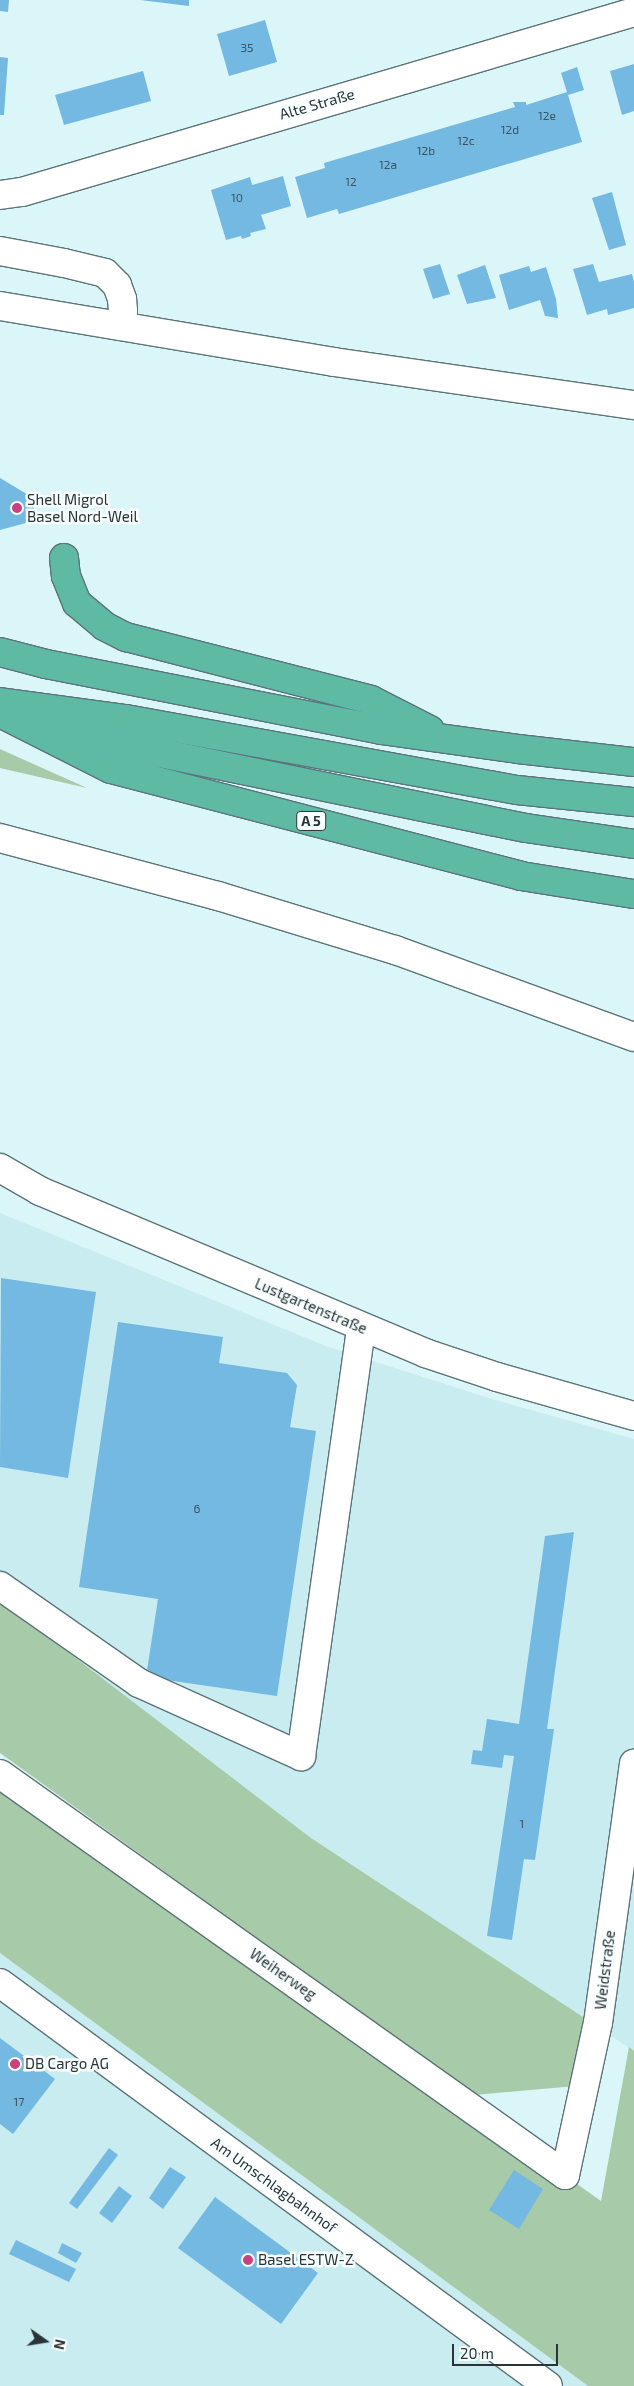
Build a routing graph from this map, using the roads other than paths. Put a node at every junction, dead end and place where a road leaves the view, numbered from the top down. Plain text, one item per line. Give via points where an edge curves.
1 (634, 12) edge
2 (0, 195) edge
3 (0, 252) edge
4 (0, 306) edge
5 (120, 326) junction
6 (634, 405) edge
7 (64, 558) dead end
8 (0, 652) edge
9 (0, 702) edge
10 (0, 708) edge
11 (0, 713) edge
12 (449, 739) junction
13 (634, 762) edge
14 (634, 802) edge
15 (0, 838) edge
16 (634, 844) edge
17 (634, 894) edge
18 (634, 1037) edge
19 (0, 1168) edge
20 (361, 1327) junction
21 (634, 1416) edge
22 (0, 1586) edge
23 (634, 1763) edge
24 (0, 1774) edge
25 (624, 1901) edge
26 (0, 1983) edge
27 (565, 2175) joint
28 (548, 2386) edge

1 - 2 street, Alte Straße via 22,192
3 - 5 street via 105,274 117,285 122,299
4 - 5 street
5 - 6 street via 334,362
7 - 12 highway via 66,576 77,603 104,626 126,637 371,700
8 - 12 highway via 46,664 382,730
9 - 14 highway via 126,718 517,790
10 - 16 highway, A 5 via 121,745 526,828
11 - 17 highway, A 5 via 112,769 521,876
12 - 13 highway
15 - 18 street via 218,896 395,950
19 - 20 street, Lustgartenstraße via 40,1192
20 - 21 street, Lustgartenstraße via 498,1377
20 - 22 street via 302,1756 139,1683
23 - 25 street, Weidstraße
24 - 27 street, Weiherweg
25 - 27 street, Weidstraße
26 - 28 street, Am Umschlagbahnhof

